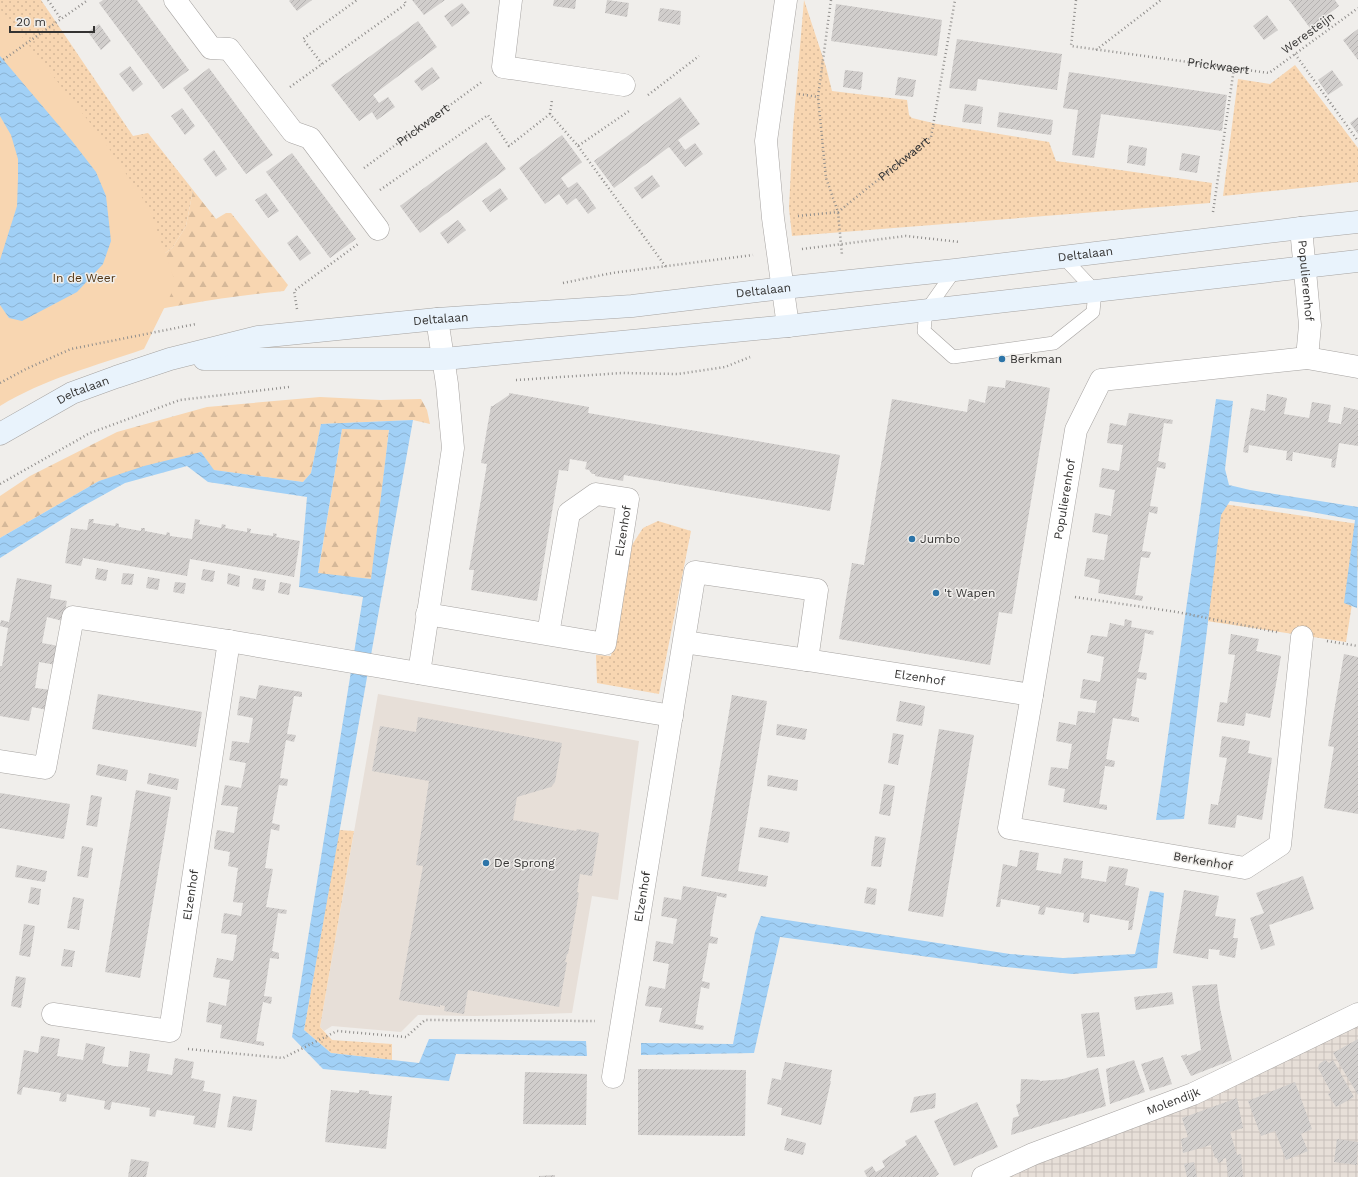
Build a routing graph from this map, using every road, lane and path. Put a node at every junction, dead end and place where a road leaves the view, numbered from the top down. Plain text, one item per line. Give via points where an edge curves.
1 (48, 0) edge
2 (88, 0) edge
3 (175, 0) edge
4 (356, 0) edge
5 (404, 0) edge
6 (511, 0) edge
7 (786, 0) edge
8 (831, 0) edge
9 (955, 0) edge
10 (1076, 0) edge
11 (1161, 0) edge
12 (1358, 8) edge
13 (61, 19) junction
14 (1095, 50) junction
15 (1295, 54) junction
16 (698, 56) dead end
17 (0, 62) edge
18 (322, 64) junction
19 (503, 67) junction
20 (1234, 68) junction
21 (1269, 73) joint
22 (624, 85) dead end
23 (648, 95) dead end
24 (270, 101) junction
25 (629, 110) dead end
26 (1358, 141) edge
27 (578, 146) junction
28 (344, 182) junction
29 (360, 205) junction
30 (838, 212) junction
31 (1220, 213) dead end
32 (773, 218) junction
33 (1358, 222) edge
34 (1301, 228) junction
35 (378, 229) joint
36 (960, 242) dead end
37 (841, 244) junction
38 (778, 252) junction
39 (1063, 257) junction
40 (1358, 261) edge
41 (666, 267) dead end
42 (1305, 268) junction
43 (955, 270) junction
44 (846, 281) junction
45 (783, 288) junction
46 (1095, 291) junction
47 (926, 311) junction
48 (298, 312) dead end
49 (438, 318) junction
50 (788, 326) junction
51 (1307, 358) junction
52 (170, 359) junction
53 (444, 359) junction
54 (1358, 368) edge
55 (0, 434) edge
56 (1049, 594) junction
57 (427, 614) junction
58 (1222, 620) dead end
59 (548, 634) junction
60 (1302, 637) dead end
61 (229, 641) junction
62 (684, 642) junction
63 (807, 660) junction
64 (419, 673) junction
65 (1032, 695) junction
66 (672, 716) junction
67 (0, 761) edge
68 (1009, 828) joint
69 (53, 1014) dead end
70 (1358, 1014) edge
71 (622, 1021) junction
72 (170, 1031) junction
73 (613, 1077) dead end
74 (983, 1177) edge

1 - 13 path
2 - 13 path
3 - 24 street via 211,48 229,49
4 - 18 path via 304,39
5 - 18 path via 406,4
6 - 19 street
7 - 32 street via 766,141
8 - 30 path via 818,97 826,178
9 - 30 path, Prickwaert via 931,137
10 - 14 path, Prickwaert via 1071,46
11 - 14 path
12 - 15 path, Weresteijn
13 - 17 path
14 - 20 path, Prickwaert
15 - 21 path, Weresteijn
15 - 26 path
16 - 23 path
18 - 24 path
19 - 22 street
19 - 28 path, Prickwaert
20 - 21 path, Prickwaert
20 - 31 path via 1213,214
24 - 28 street via 293,132 310,138
25 - 27 path
27 - 29 path via 550,114 509,146 488,115
27 - 41 path
28 - 29 street
29 - 35 street
30 - 32 path
30 - 37 path
32 - 38 street
33 - 34 street, Deltalaan
34 - 39 street, Deltalaan
34 - 42 street, Populierenhof
35 - 48 path via 294,291
36 - 37 path via 906,236
37 - 38 path
37 - 44 path
38 - 45 street
39 - 43 street, Deltalaan
39 - 46 lane
40 - 42 street, Deltalaan
42 - 46 street, Deltalaan
42 - 51 street, Populierenhof via 1310,325
43 - 44 street, Deltalaan
43 - 47 lane
44 - 45 street, Deltalaan
45 - 49 street, Deltalaan via 632,306
45 - 50 street
46 - 47 street, Deltalaan
46 - 47 lane via 1093,312 1054,343 954,357 924,331
47 - 50 street, Deltalaan
49 - 52 street, Deltalaan via 258,337
49 - 53 street
50 - 53 street, Deltalaan
51 - 54 street, Populierenhof
51 - 56 street, Populierenhof via 1101,380 1076,430
52 - 53 street, Deltalaan
52 - 55 street, Deltalaan via 72,393
53 - 57 street via 453,448
56 - 58 path
56 - 65 street, Populierenhof
57 - 59 street, Elzenhof
57 - 64 street
59 - 59 street, Elzenhof via 605,644 628,499 596,494 569,513
60 - 68 street, Berkenhof via 1280,844 1245,868
61 - 64 street
61 - 67 street via 73,616 45,768
61 - 72 street, Elzenhof
62 - 63 street, Elzenhof
62 - 63 street, Elzenhof via 696,572 817,590
62 - 66 street, Elzenhof
63 - 65 street, Elzenhof
64 - 66 street
65 - 68 street, Populierenhof
66 - 71 street, Elzenhof
69 - 72 street
70 - 74 street, Molendijk via 1193,1094 1033,1154
71 - 72 path via 425,1020 406,1037 337,1031 283,1058 184,1048
71 - 73 street, Elzenhof

